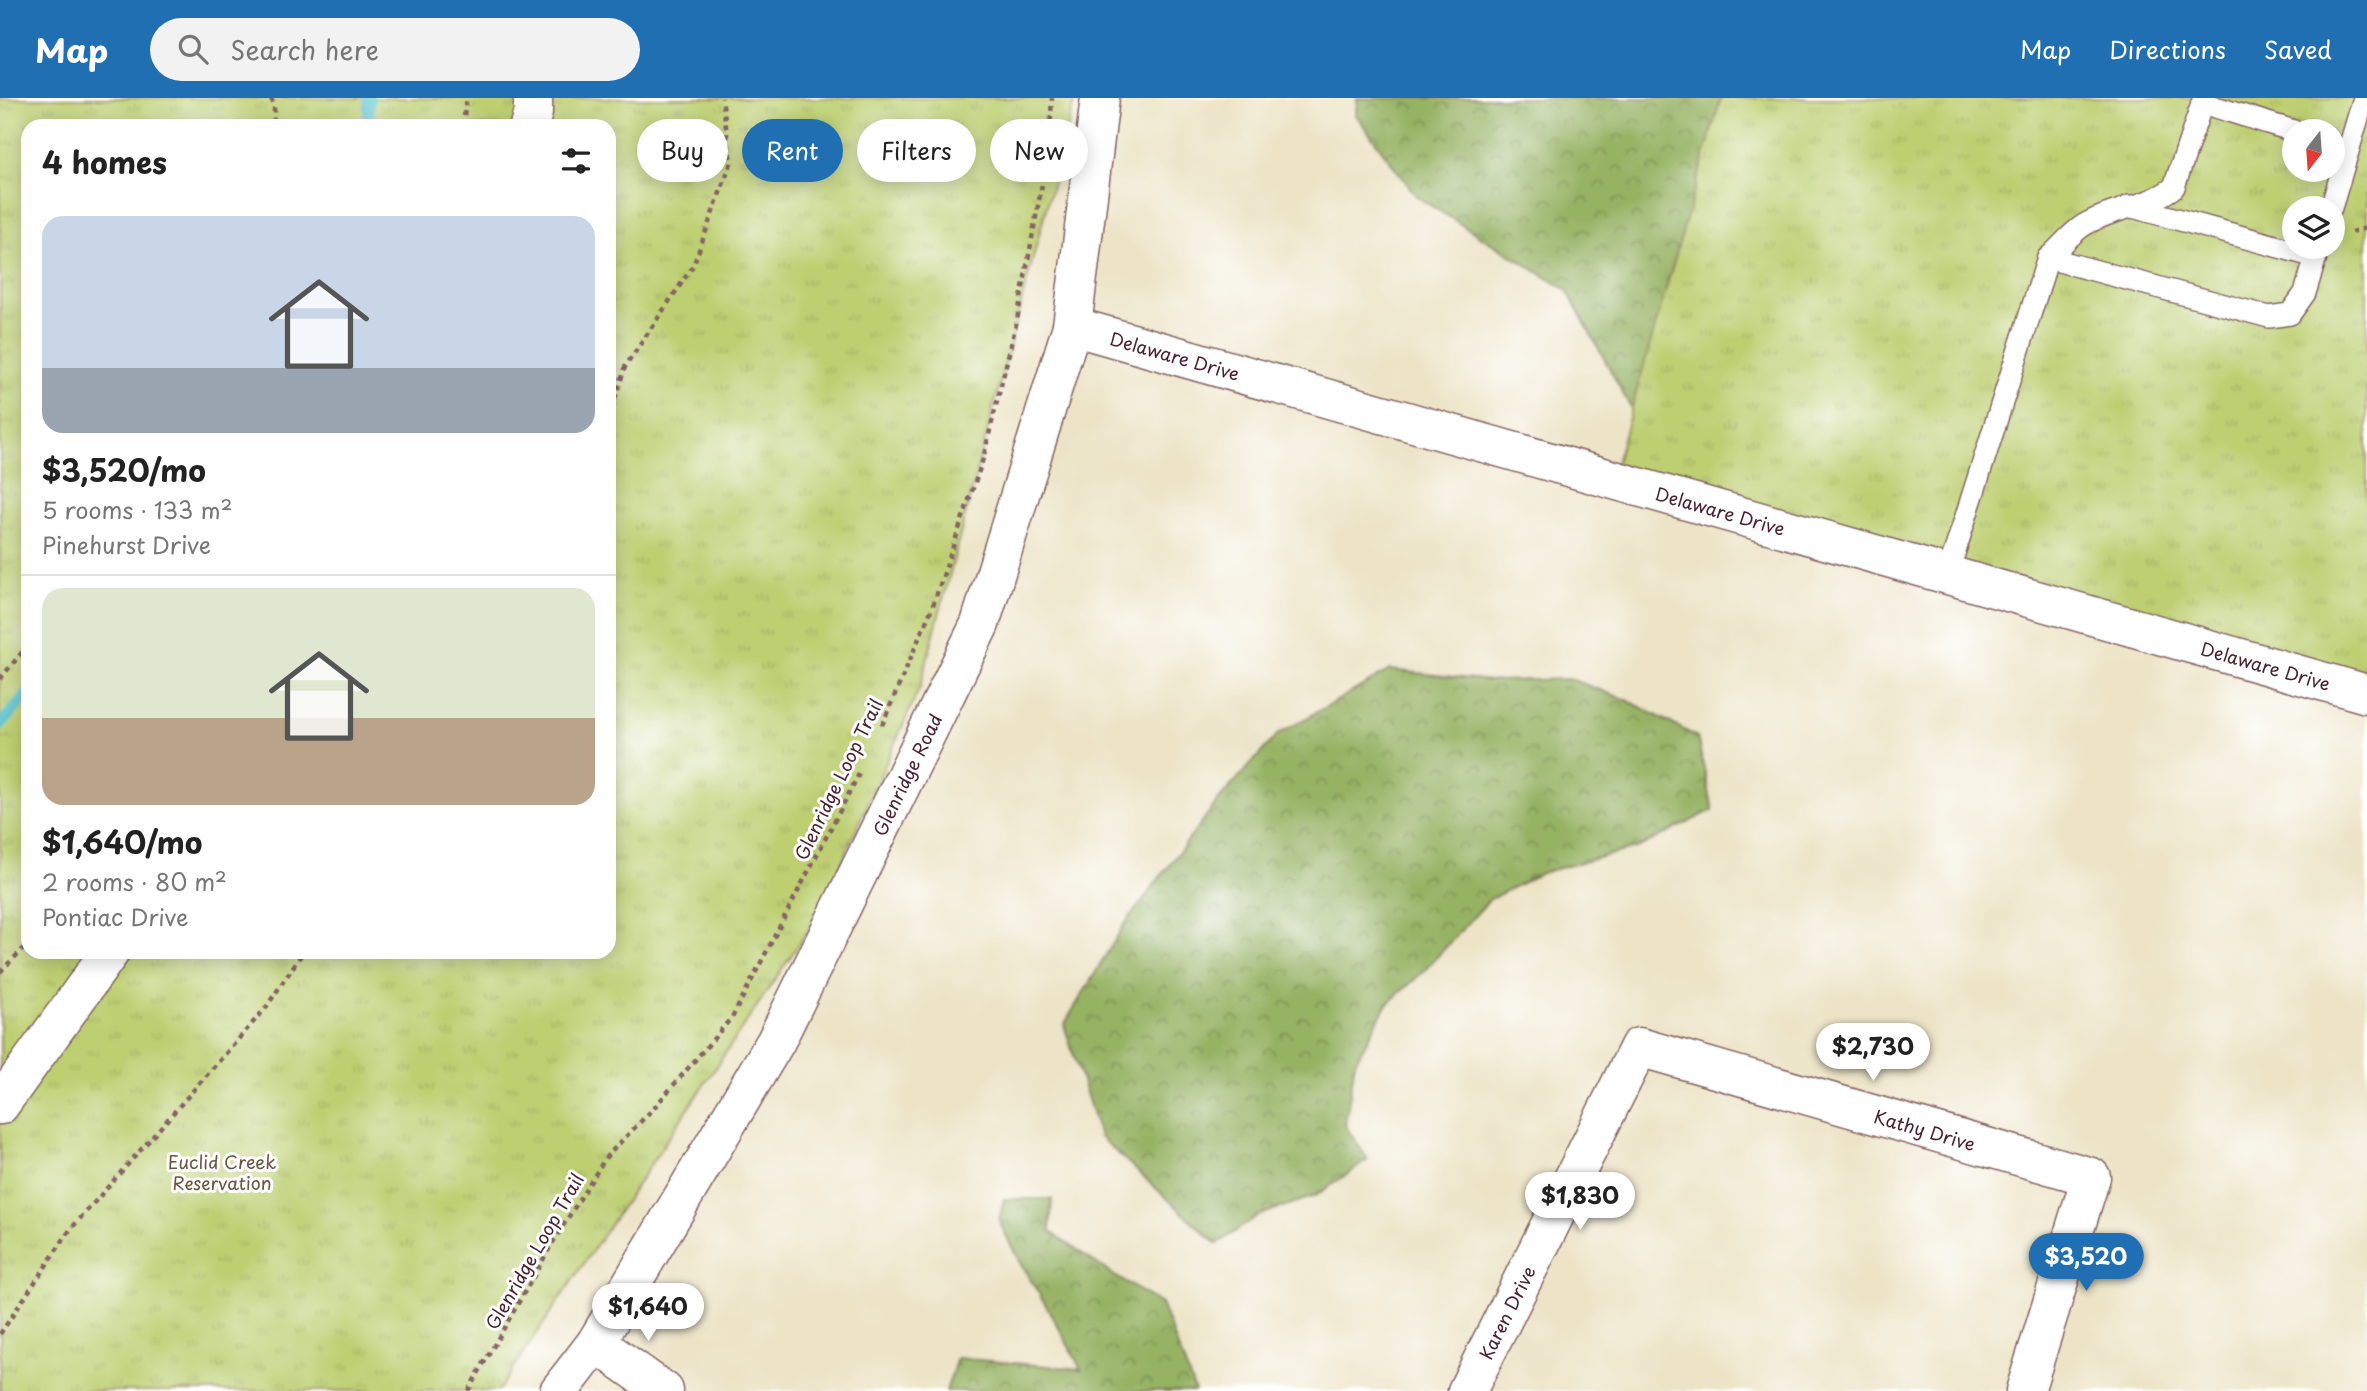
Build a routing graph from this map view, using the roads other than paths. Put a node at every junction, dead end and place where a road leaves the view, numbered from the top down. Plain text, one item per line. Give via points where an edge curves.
1 (533, 98) edge
2 (1100, 98) edge
3 (2364, 98) edge
4 (2203, 101) edge
5 (531, 119) edge
6 (2282, 127) edge
7 (2345, 138) edge
8 (2129, 206) junction
9 (2282, 243) edge
10 (2048, 258) junction
11 (2315, 259) edge
12 (1072, 326) junction
13 (1947, 576) junction
14 (2367, 694) edge
15 (105, 959) edge
16 (1639, 1047) joint
17 (0, 1104) edge
18 (596, 1343) junction
19 (559, 1391) edge
20 (664, 1391) edge
21 (1467, 1391) edge
22 (2025, 1391) edge

1 - 5 street
2 - 12 street, Glenridge Road
3 - 7 lane
4 - 6 lane
4 - 8 lane via 2174,187 2163,196
8 - 9 lane
8 - 10 lane via 2083,225
10 - 11 lane via 2269,317 2290,314 2305,293
10 - 13 lane
12 - 13 street, Delaware Drive
12 - 18 street, Glenridge Road via 980,624 776,1041
13 - 14 street, Delaware Drive
15 - 17 street
16 - 21 street, Karen Drive
16 - 22 street, Kathy Drive via 2091,1177
18 - 19 street, Glenridge Road
18 - 20 street

